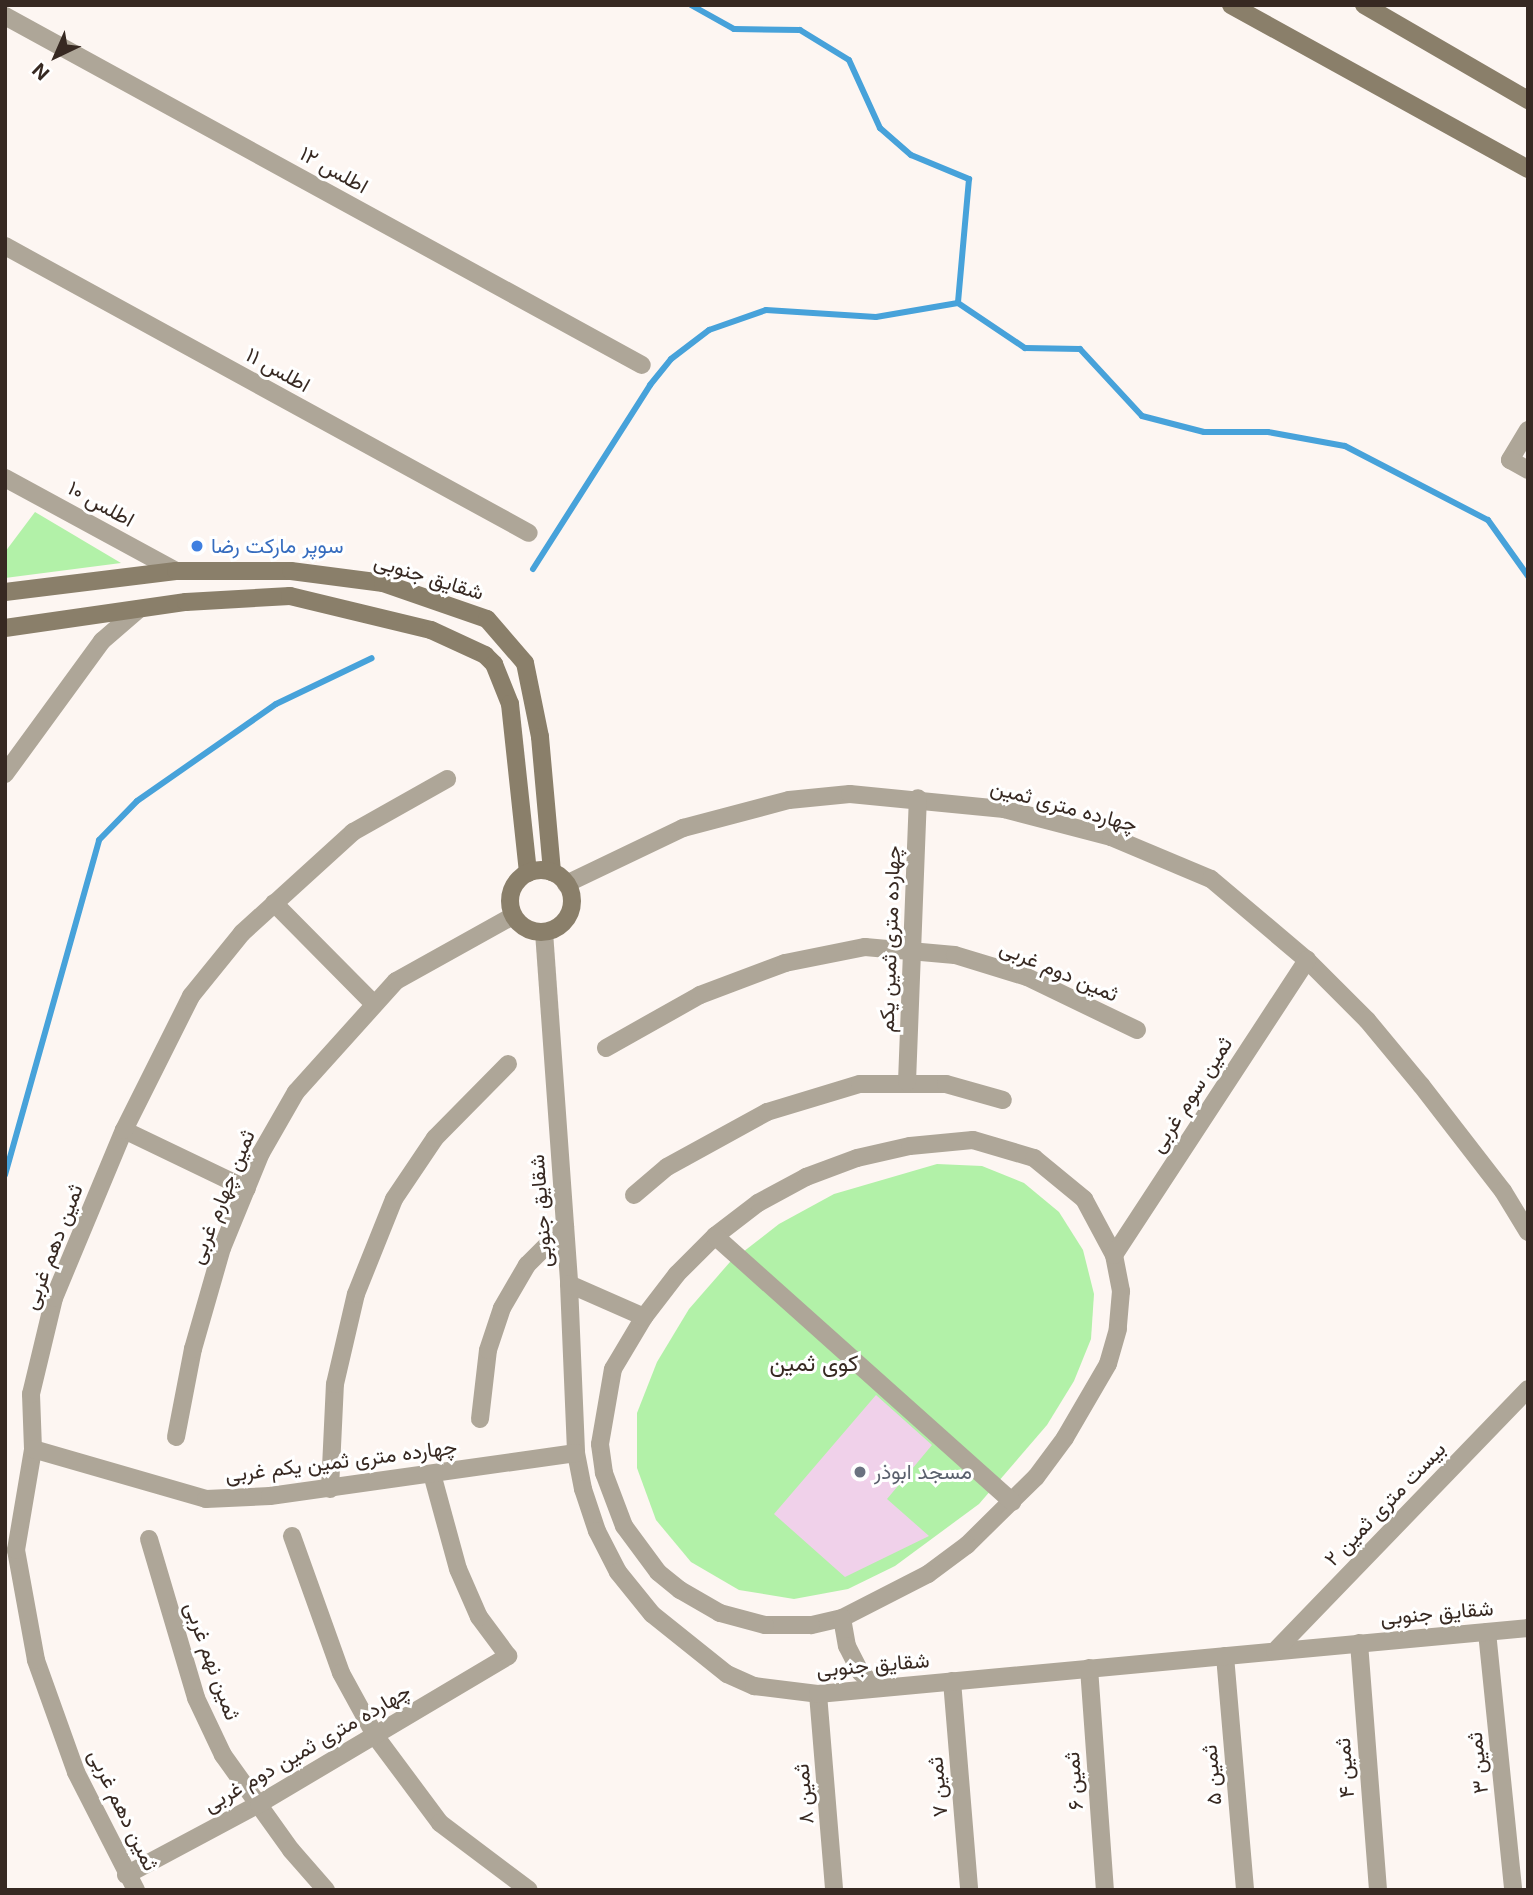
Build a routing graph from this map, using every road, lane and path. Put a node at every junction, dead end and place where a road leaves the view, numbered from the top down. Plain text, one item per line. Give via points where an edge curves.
1 (1231, 5) edge
2 (1364, 5) edge
3 (5, 16) edge
4 (1528, 100) edge
5 (1528, 169) edge
6 (5, 246) edge
7 (642, 365) dead end
8 (1528, 430) edge
9 (1528, 470) edge
10 (5, 478) edge
11 (529, 533) dead end
12 (176, 571) junction
13 (5, 592) edge
14 (139, 609) junction
15 (5, 628) edge
16 (5, 774) edge
17 (447, 779) dead end
18 (918, 798) junction
19 (552, 872) junction
20 (528, 873) junction
21 (566, 884) junction
22 (274, 903) junction
23 (513, 916) junction
24 (544, 932) junction
25 (913, 951) junction
26 (1307, 960) junction
27 (374, 1004) junction
28 (1137, 1030) dead end
29 (606, 1048) dead end
30 (508, 1064) dead end
31 (907, 1082) junction
32 (1003, 1100) dead end
33 (124, 1130) junction
34 (247, 1189) junction
35 (634, 1195) dead end
36 (565, 1227) junction
37 (1528, 1232) edge
38 (715, 1236) junction
39 (1114, 1255) junction
40 (569, 1284) junction
41 (644, 1317) junction
42 (1528, 1389) edge
43 (480, 1419) dead end
44 (176, 1437) dead end
45 (33, 1449) junction
46 (576, 1453) junction
47 (432, 1474) junction
48 (330, 1489) junction
49 (1013, 1502) junction
50 (292, 1536) dead end
51 (149, 1539) dead end
52 (842, 1618) junction
53 (1528, 1628) edge
54 (1487, 1632) junction
55 (1359, 1643) junction
56 (1275, 1651) junction
57 (1225, 1656) junction
58 (1089, 1668) junction
59 (952, 1681) junction
60 (877, 1688) junction
61 (818, 1694) junction
62 (376, 1737) junction
63 (258, 1804) junction
64 (126, 1875) junction
65 (136, 1890) edge
66 (326, 1890) edge
67 (529, 1890) edge
68 (834, 1890) edge
69 (969, 1890) edge
70 (1104, 1890) edge
71 (1245, 1890) edge
72 (1378, 1890) edge
73 (1513, 1890) edge

1 - 5 main road
2 - 4 main road
3 - 7 street, اطلس ۱۲
6 - 11 street, اطلس ۱۱
8 - 9 street via 1510,460
10 - 12 street, اطلس ۱۰
12 - 13 main road, شقایق جنوبی
12 - 19 main road, شقایق جنوبی via 291,571 383,583 487,619 525,663 540,737
14 - 15 main road
14 - 16 street via 102,642
14 - 20 main road via 289,596 432,630 485,654 494,664 510,704
17 - 22 street, ثمین دهم غربی via 353,832
18 - 21 street, چهارده متری ثمین via 850,794 737,811 648,842
18 - 25 street, چهارده متری ثمین یکم
18 - 26 street, چهارده متری ثمین via 1004,809 1123,842 1211,879
19 - 20 main road
19 - 21 main road
20 - 23 main road via 511,891
21 - 24 main road via 570,913 561,925
22 - 27 street
22 - 33 street, ثمین دهم غربی via 242,933 191,996
23 - 24 main road via 526,928
23 - 27 street, ثمین چهارم غربی via 396,981
24 - 36 street, شقایق جنوبی
25 - 28 street, ثمین دوم غربی via 955,955 1027,977
25 - 29 street, ثمین دوم غربی via 865,947 785,963 700,995
25 - 31 street, چهارده متری ثمین یکم
26 - 37 street, چهارده متری ثمین via 1367,1020 1421,1085 1503,1191
26 - 39 street, ثمین سوم غربی
27 - 34 street, ثمین چهارم غربی via 296,1092
30 - 48 street via 435,1138 394,1199 356,1294 335,1384
31 - 32 street via 946,1084
31 - 35 street via 860,1084 767,1112 678,1161
33 - 34 street
33 - 45 street, ثمین دهم غربی via 54,1298 31,1394
34 - 44 street, ثمین چهارم غربی via 222,1248 193,1349
36 - 40 street, شقایق جنوبی
36 - 43 street via 527,1265 502,1308 488,1350
38 - 39 street via 758,1203 806,1177 857,1158 910,1146 974,1140 1034,1158 1064,1182 1084,1199
38 - 41 street via 677,1274
38 - 49 street
39 - 49 street via 1121,1292 1118,1329 1108,1364 1065,1438
40 - 41 street
40 - 46 street, شقایق جنوبی
41 - 52 street via 613,1369 600,1444 612,1500 639,1550 680,1590 720,1613 765,1625 811,1625
42 - 56 street, بیست متری ثمین ۲
45 - 48 street, چهارده متری ثمین یکم غربی via 206,1499
45 - 64 street, ثمین دهم غربی via 16,1550 36,1660 76,1772
46 - 47 street, چهارده متری ثمین یکم غربی
46 - 61 street, شقایق جنوبی via 597,1531 618,1572 652,1614 727,1674 754,1686
47 - 48 street, چهارده متری ثمین یکم غربی
47 - 62 street, چهارده متری ثمین دوم غربی via 458,1569 480,1617 508,1656
49 - 52 street via 928,1574
50 - 62 street via 341,1672
51 - 63 street, ثمین نهم غربی via 196,1698 223,1755
52 - 60 street via 847,1646 860,1672
53 - 54 street, شقایق جنوبی
54 - 55 street, شقایق جنوبی
54 - 73 street, ثمین ۳
55 - 56 street, شقایق جنوبی
55 - 72 street, ثمین ۴
56 - 57 street, شقایق جنوبی
57 - 58 street, شقایق جنوبی
57 - 71 street, ثمین ۵
58 - 59 street, شقایق جنوبی
58 - 70 street, ثمین ۶
59 - 60 street, شقایق جنوبی
59 - 69 street, ثمین ۷
60 - 61 street, شقایق جنوبی
61 - 68 street, ثمین ۸
62 - 63 street, چهارده متری ثمین دوم غربی
62 - 67 street via 440,1823
63 - 64 street, چهارده متری ثمین دوم غربی
63 - 66 street, ثمین نهم غربی
64 - 65 street, ثمین دهم غربی

